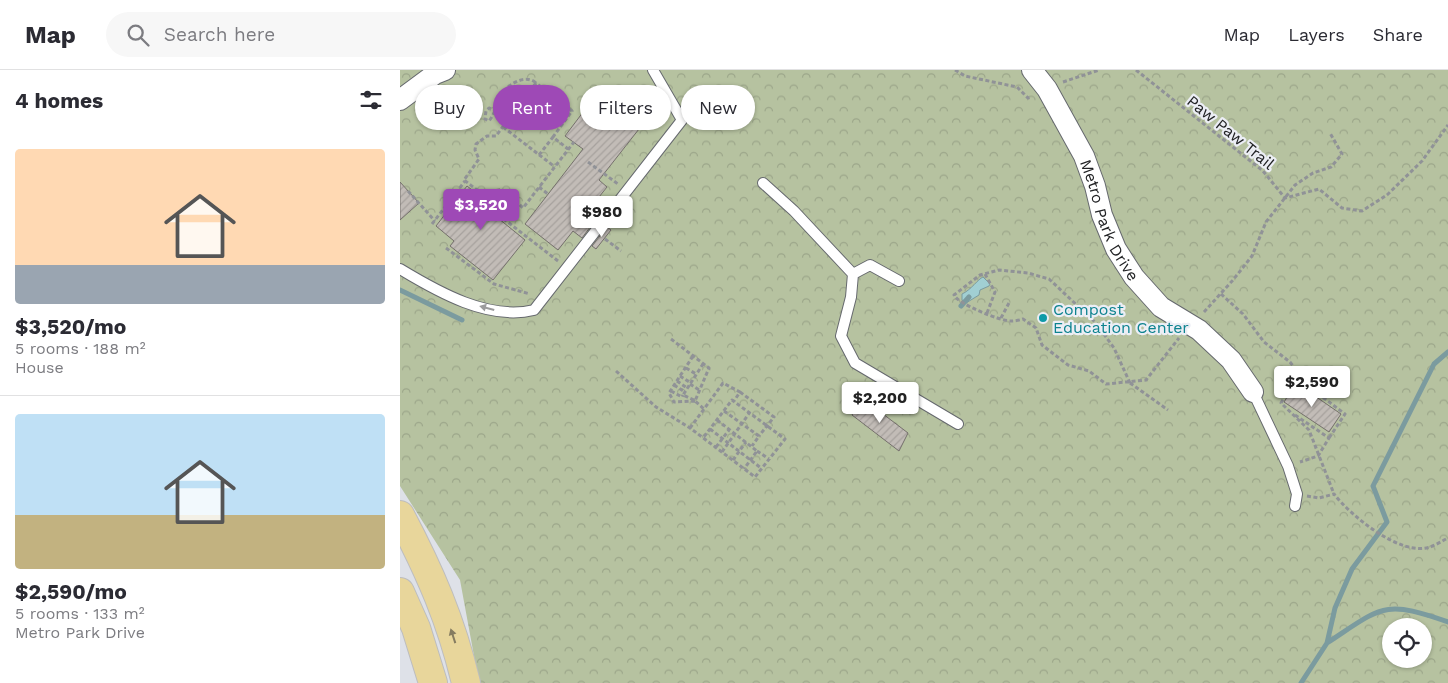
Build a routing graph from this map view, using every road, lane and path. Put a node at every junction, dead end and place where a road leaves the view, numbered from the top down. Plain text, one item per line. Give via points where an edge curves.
1 (445, 70) edge
2 (653, 70) edge
3 (955, 70) edge
4 (1032, 70) edge
5 (1099, 70) edge
6 (1136, 70) edge
7 (536, 83) joint
8 (513, 85) edge
9 (1053, 86) junction
10 (400, 100) edge
11 (1448, 125) edge
12 (501, 130) edge
13 (507, 130) edge
14 (1330, 133) dead end
15 (553, 137) junction
16 (574, 142) dead end
17 (568, 149) junction
18 (540, 155) junction
19 (588, 162) dead end
20 (554, 167) junction
21 (624, 178) dead end
22 (465, 181) junction
23 (763, 183) dead end
24 (619, 185) junction
25 (539, 187) junction
26 (408, 191) dead end
27 (614, 191) dead end
28 (548, 194) dead end
29 (1285, 198) junction
30 (505, 220) junction
31 (605, 239) dead end
32 (446, 248) dead end
33 (621, 251) dead end
34 (563, 254) dead end
35 (558, 261) junction
36 (552, 265) dead end
37 (400, 269) edge
38 (853, 274) junction
39 (984, 274) junction
40 (899, 281) dead end
41 (1222, 294) junction
42 (534, 296) dead end
43 (1010, 301) dead end
44 (987, 313) junction
45 (1001, 318) junction
46 (1190, 326) junction
47 (671, 339) dead end
48 (693, 356) junction
49 (703, 364) junction
50 (686, 368) junction
51 (616, 371) dead end
52 (696, 374) junction
53 (680, 376) junction
54 (1297, 378) junction
55 (677, 381) junction
56 (690, 383) junction
57 (1130, 383) junction
58 (674, 385) junction
59 (687, 388) junction
60 (699, 390) junction
61 (671, 391) junction
62 (740, 392) junction
63 (1253, 392) joint
64 (684, 394) junction
65 (695, 401) junction
66 (734, 401) junction
67 (704, 408) junction
68 (1284, 408) junction
69 (1168, 410) dead end
70 (724, 411) junction
71 (750, 412) junction
72 (717, 420) junction
73 (742, 424) junction
74 (958, 424) dead end
75 (768, 426) junction
76 (690, 428) junction
77 (710, 429) junction
78 (729, 430) junction
79 (735, 434) junction
80 (759, 436) junction
81 (704, 438) junction
82 (1329, 438) junction
83 (722, 439) junction
84 (746, 442) junction
85 (728, 443) junction
86 (752, 446) junction
87 (716, 447) junction
88 (757, 451) junction
89 (722, 452) junction
90 (740, 452) junction
91 (1318, 456) junction
92 (768, 459) junction
93 (733, 460) junction
94 (750, 460) junction
95 (1288, 466) junction
96 (762, 468) junction
97 (744, 469) junction
98 (1297, 494) junction
99 (1334, 494) junction
100 (1295, 506) dead end
101 (400, 515) edge
102 (1448, 538) edge
103 (400, 592) edge
104 (433, 683) edge
105 (466, 683) edge

1 - 10 street
2 -> 37 lane via 682,120 534,310 512,313 490,309 435,290
3 - 9 path via 966,76 1017,87 1028,98
4 - 9 street, Metro Park Drive
5 - 9 path
6 - 29 path, Paw Paw Trail via 1263,172
7 - 8 path via 525,78
7 - 15 path via 572,111
9 - 46 street, Metro Park Drive via 1084,156 1116,249 1134,277 1161,307
11 - 29 path via 1422,161 1387,195 1362,211 1342,208 1319,189
12 - 22 path via 496,136 487,136 476,144 479,159
13 - 18 path
14 - 29 path via 1342,154 1331,167 1294,185
15 - 17 path
15 - 18 path
16 - 17 path
17 - 20 path
18 - 20 path
19 - 24 path
20 - 25 path
21 - 24 path
22 - 26 path via 434,222
22 - 30 path via 485,196 483,198 491,205 489,207
23 - 38 lane
24 - 27 path
25 - 28 path
25 - 30 path via 523,208 518,203
29 - 41 path via 1266,222 1252,256
30 - 35 path
31 - 33 path
32 - 42 path via 494,284
34 - 35 path
35 - 36 path
38 - 40 lane via 870,265
38 - 74 lane via 841,336 855,363
39 - 44 path via 995,292
39 - 44 path via 954,295 965,305
39 - 57 path via 999,270 1015,271 1049,279 1096,323 1114,348
41 - 46 path
41 - 54 path via 1264,342 1290,362 1299,374
43 - 45 path
44 - 45 path
45 - 57 path via 1010,321 1023,319 1036,328 1042,345 1068,365 1089,371 1106,384
46 - 57 path via 1146,380
46 - 63 street, Metro Park Drive via 1231,360
47 - 48 path
48 - 49 path
48 - 50 path
49 - 52 path
49 - 60 path via 709,368
50 - 52 path
50 - 53 path
51 - 76 path via 656,407
52 - 56 path
53 - 55 path
53 - 56 path
54 - 68 path via 1281,403
54 - 82 path via 1346,414
55 - 58 path
55 - 59 path
56 - 59 path
56 - 60 path
57 - 69 path
58 - 61 path
58 - 64 path
59 - 64 path
60 - 65 path
61 - 64 path via 682,397
61 - 65 path via 669,398 674,402
62 - 66 path
62 - 67 path via 723,383
62 - 75 path via 774,417
63 - 95 lane
64 - 65 path
65 - 67 path
66 - 70 path
66 - 71 path
67 - 76 path
68 - 82 path
68 - 91 path via 1309,430
70 - 72 path
70 - 73 path
71 - 73 path
71 - 75 path
72 - 77 path
72 - 78 path
73 - 79 path
73 - 80 path
75 - 80 path
75 - 92 path via 785,438
76 - 81 path
77 - 81 path
77 - 83 path
78 - 79 path
78 - 83 path
79 - 84 path
79 - 85 path
80 - 86 path
81 - 87 path
82 - 91 path
83 - 85 path
83 - 87 path
84 - 86 path
84 - 90 path
85 - 89 path
85 - 90 path
86 - 88 path
87 - 89 path
88 - 92 path
88 - 94 path
89 - 93 path
90 - 93 path
90 - 94 path
91 - 95 path
91 - 99 path
92 - 96 path
93 - 97 path
94 - 96 path
94 - 97 path
95 - 98 lane
96 - 97 path via 755,477
98 - 99 path via 1319,498
98 - 100 lane
99 - 102 path via 1345,508 1369,526 1408,547 1429,548
105 -> 101 main road via 457,646 433,579
103 - 104 main road via 416,628

